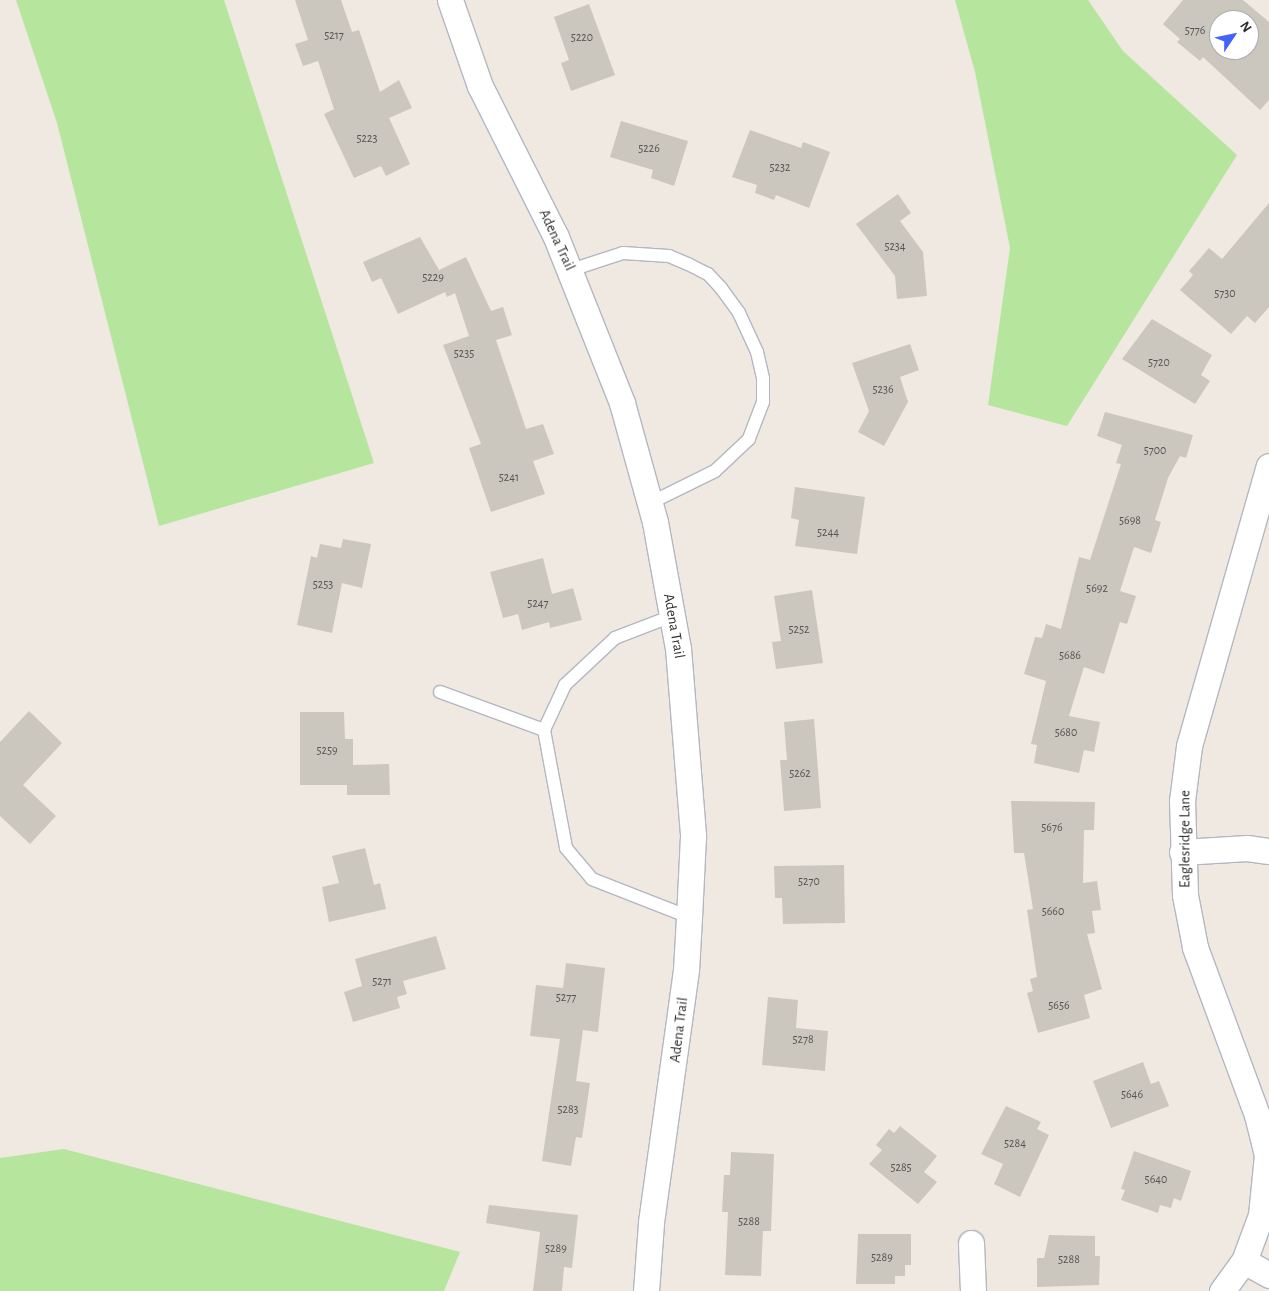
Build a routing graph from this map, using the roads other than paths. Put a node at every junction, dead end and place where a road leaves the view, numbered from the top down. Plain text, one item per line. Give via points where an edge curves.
1 (451, 0) edge
2 (571, 270) junction
3 (1269, 466) edge
4 (650, 502) junction
5 (1259, 536) edge
6 (672, 616) junction
7 (440, 692) dead end
8 (544, 730) junction
9 (1269, 851) edge
10 (1182, 852) junction
11 (689, 917) junction
12 (972, 1243) dead end
13 (1244, 1261) junction
14 (1269, 1275) edge
15 (646, 1291) edge
16 (973, 1291) edge
17 (1222, 1291) edge

1 - 2 street, Adena Trail via 480,86
2 - 4 street, Adena Trail via 622,403
2 - 4 lane via 623,253 669,256 688,264 708,274 721,288 739,313 757,352 763,378 763,402 749,439 715,471
3 - 5 street, Eaglesridge Lane
4 - 6 street, Adena Trail
5 - 10 street, Eaglesridge Lane via 1189,746
6 - 8 lane via 615,638 565,685
6 - 11 street, Adena Trail via 688,739 693,836
7 - 8 lane
8 - 11 lane via 566,848 592,879
9 - 10 street via 1247,848
10 - 13 street, Eaglesridge Lane via 1195,947 1257,1116 1267,1155 1261,1215
11 - 15 street, Adena Trail via 686,970 651,1223
12 - 16 street
13 - 14 street
13 - 17 street, Eaglesridge Lane

